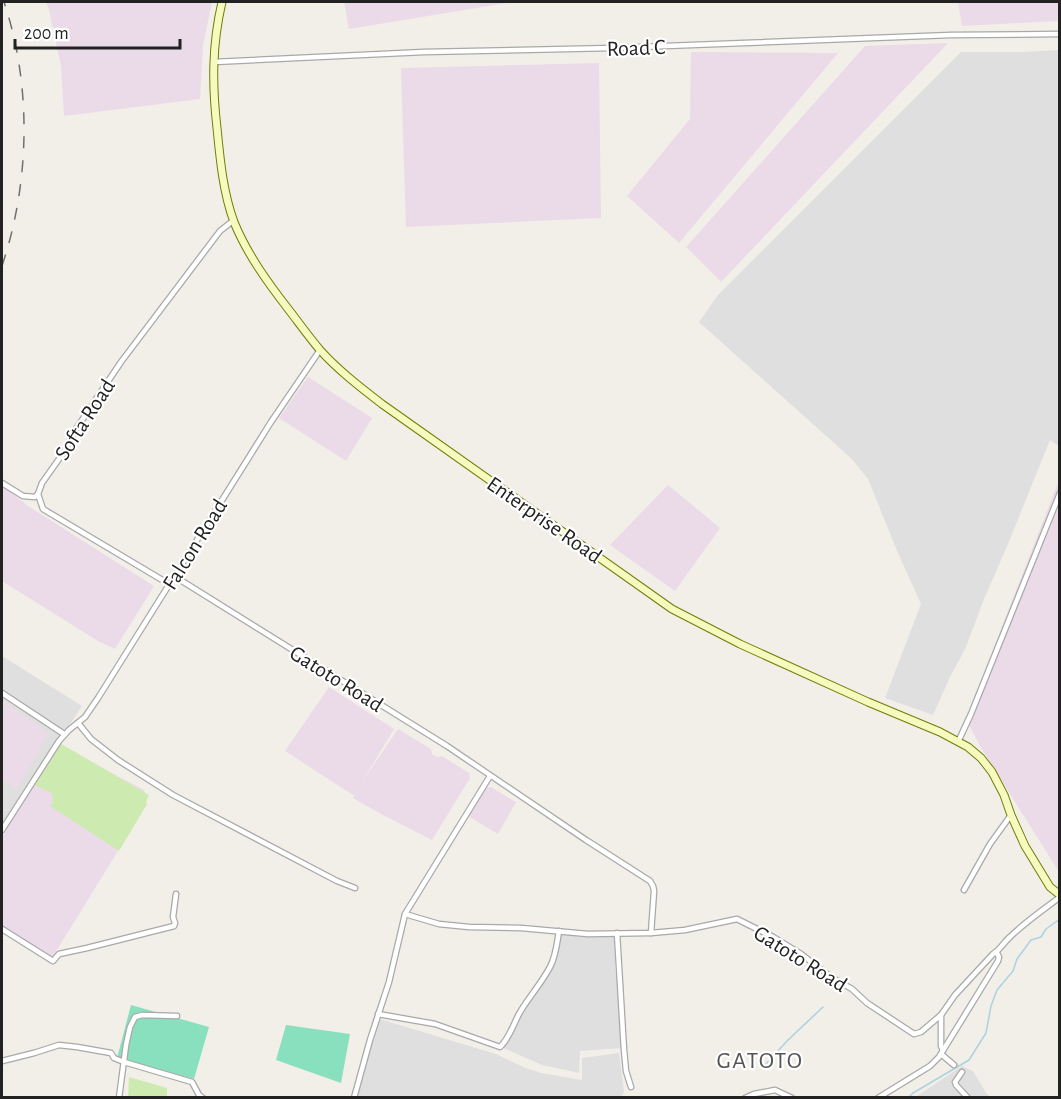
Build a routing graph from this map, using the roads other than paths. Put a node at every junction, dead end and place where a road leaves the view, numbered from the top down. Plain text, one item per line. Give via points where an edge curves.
1 (222, 2) edge
2 (1059, 34) edge
3 (213, 62) junction
4 (234, 220) junction
5 (320, 350) junction
6 (2, 483) edge
7 (1059, 493) edge
8 (38, 494) junction
9 (174, 576) junction
10 (169, 584) junction
11 (2, 693) edge
12 (78, 723) junction
13 (64, 734) junction
14 (958, 742) junction
15 (490, 776) junction
16 (1011, 815) junction
17 (2, 830) edge
18 (355, 888) dead end
19 (964, 891) dead end
20 (176, 894) dead end
21 (1059, 896) edge
22 (405, 914) junction
23 (2, 929) edge
24 (559, 931) junction
25 (617, 933) junction
26 (651, 933) junction
27 (997, 953) junction
28 (378, 1014) junction
29 (941, 1015) junction
30 (177, 1016) dead end
31 (942, 1052) junction
32 (2, 1061) edge
33 (124, 1062) junction
34 (954, 1065) dead end
35 (962, 1072) dead end
36 (631, 1087) dead end
37 (119, 1098) edge
38 (203, 1098) edge
39 (354, 1098) edge
40 (745, 1098) edge
41 (792, 1098) edge
42 (878, 1098) edge
43 (968, 1098) edge

1 - 3 main road, Enterprise Road
2 - 3 street, Road C via 424,52
3 - 4 main road, Enterprise Road via 220,156
4 - 5 main road, Enterprise Road via 259,269
4 - 8 street, Softa Road via 219,231 121,362
5 - 9 street, Falcon Road
5 - 14 main road, Enterprise Road via 381,404 672,609 731,640
6 - 8 street via 23,496
7 - 14 street
8 - 10 street via 44,509
9 - 10 street, Falcon Road
9 - 15 street, Gatoto Road
10 - 12 street, Falcon Road via 98,698
11 - 13 street
12 - 13 street, Falcon Road
12 - 18 street via 118,760 173,795
13 - 17 street, Falcon Road
14 - 16 main road, Enterprise Road via 981,758 992,772
15 - 22 street
15 - 26 street, Gatoto Road via 650,881 654,891
16 - 19 street
16 - 21 main road, Enterprise Road via 1039,871
20 - 23 street via 174,926 59,954 53,961
21 - 27 street, Gatoto Road via 1008,938
22 - 24 street, Gatoto Road via 439,924
22 - 28 street
24 - 25 street, Gatoto Road
24 - 28 street via 550,966 500,1047 435,1024
25 - 26 street, Gatoto Road
25 - 36 street via 624,1050
26 - 29 street, Gatoto Road via 737,919 801,954 914,1034
27 - 29 street, Gatoto Road via 955,995
27 - 31 street via 998,961
28 - 39 street
29 - 31 street
30 - 33 street via 135,1017
31 - 34 street
31 - 42 street via 930,1066
32 - 33 street via 59,1045 111,1053
33 - 37 street
33 - 38 street via 192,1082
35 - 43 street via 955,1082
40 - 41 street via 775,1090

